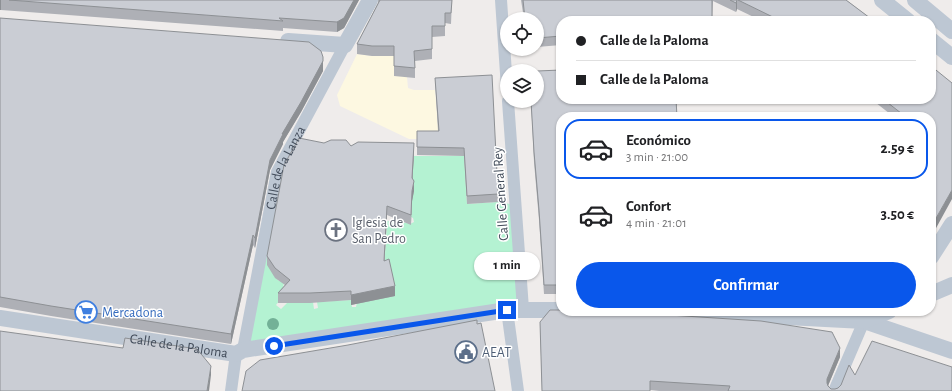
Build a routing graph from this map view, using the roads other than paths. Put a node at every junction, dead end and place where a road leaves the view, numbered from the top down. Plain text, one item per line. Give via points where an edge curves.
1 (370, 0) edge
2 (501, 0) edge
3 (882, 0) edge
4 (915, 0) edge
5 (902, 16) edge
6 (934, 16) edge
7 (936, 18) edge
8 (952, 31) edge
9 (275, 40) edge
10 (936, 44) edge
11 (345, 45) junction
12 (952, 57) edge
13 (505, 64) edge
14 (508, 108) edge
15 (952, 224) edge
16 (936, 249) edge
17 (952, 285) edge
18 (936, 292) edge
19 (515, 310) junction
20 (556, 310) edge
21 (766, 316) edge
22 (876, 316) edge
23 (0, 318) edge
24 (864, 321) junction
25 (952, 351) edge
26 (240, 352) junction
27 (231, 391) edge
28 (518, 391) edge
29 (834, 391) edge

1 - 11 street, Calle de la Lanza
2 - 13 street
3 - 5 street
4 - 6 street
7 - 8 street
9 - 11 street
10 - 12 street
11 - 26 street, Calle de la Lanza via 277,172
14 - 19 street, Calle General Rey
15 - 16 street
17 - 18 street
19 - 20 street, Calle de la Paloma
19 - 26 street, Calle de la Paloma
19 - 28 street, Calle General Rey
21 - 24 street
22 - 24 street
23 - 26 street, Calle de la Paloma
24 - 25 street
24 - 29 street
26 - 27 street, Calle de la Lanza

